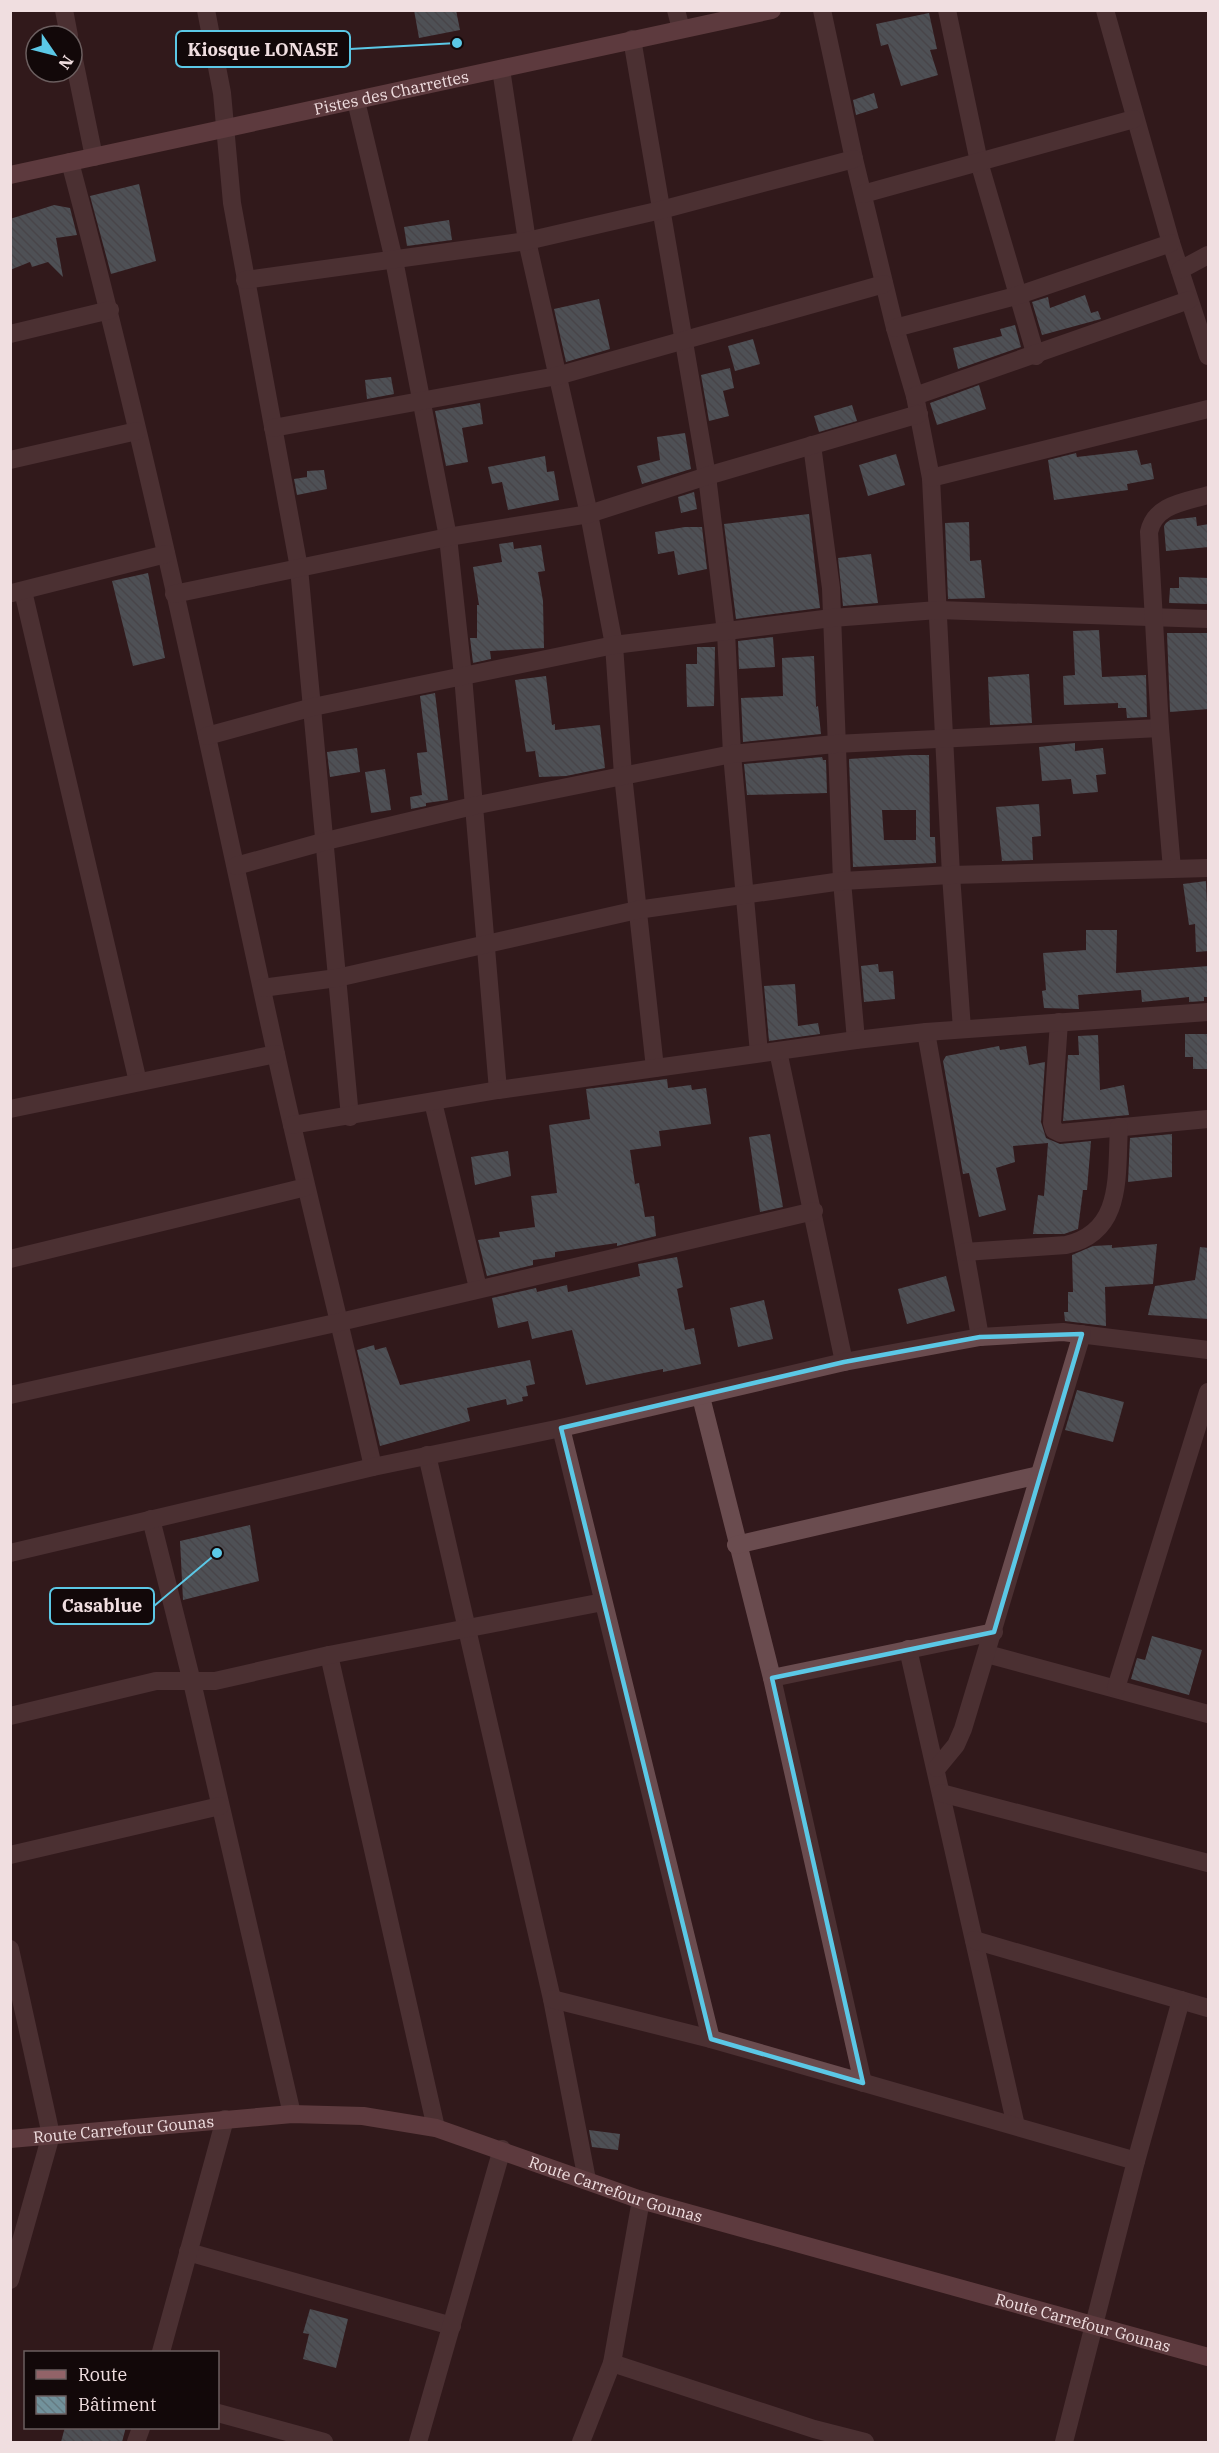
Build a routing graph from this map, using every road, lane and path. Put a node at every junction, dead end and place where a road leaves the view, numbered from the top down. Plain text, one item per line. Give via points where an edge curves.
1 (206, 10) edge
2 (676, 10) edge
3 (772, 10) edge
4 (822, 10) edge
5 (947, 10) edge
6 (1105, 10) edge
7 (681, 29) junction
8 (632, 39) junction
9 (501, 69) junction
10 (79, 84) edge
11 (356, 101) junction
12 (1134, 119) junction
13 (226, 128) junction
14 (94, 157) junction
15 (854, 159) junction
16 (70, 162) junction
17 (979, 162) junction
18 (10, 175) edge
19 (863, 194) junction
20 (661, 210) junction
21 (527, 241) junction
22 (1171, 243) junction
23 (1209, 255) edge
24 (394, 260) junction
25 (1180, 270) junction
26 (245, 280) junction
27 (884, 284) junction
28 (1016, 296) junction
29 (1190, 300) junction
30 (110, 310) junction
31 (896, 328) junction
32 (10, 333) edge
33 (685, 339) junction
34 (1036, 356) junction
35 (1208, 356) edge
36 (557, 376) junction
37 (915, 396) junction
38 (421, 400) junction
39 (1209, 410) edge
40 (920, 414) junction
41 (273, 428) junction
42 (137, 431) junction
43 (812, 445) junction
44 (10, 460) edge
45 (707, 476) junction
46 (931, 478) junction
47 (1209, 495) edge
48 (589, 513) junction
49 (448, 537) junction
50 (166, 554) junction
51 (299, 568) junction
52 (17, 592) edge
53 (174, 594) junction
54 (938, 610) junction
55 (832, 618) junction
56 (1155, 619) junction
57 (1209, 619) edge
58 (726, 632) junction
59 (614, 645) junction
60 (463, 676) junction
61 (313, 707) junction
62 (1160, 728) junction
63 (207, 736) junction
64 (945, 738) junction
65 (835, 744) junction
66 (732, 754) junction
67 (623, 776) junction
68 (473, 806) junction
69 (326, 841) junction
70 (236, 866) junction
71 (1209, 868) edge
72 (1173, 869) junction
73 (951, 875) junction
74 (842, 881) junction
75 (746, 894) junction
76 (638, 910) junction
77 (484, 944) junction
78 (337, 978) junction
79 (262, 988) junction
80 (1209, 1012) edge
81 (1059, 1022) junction
82 (962, 1029) junction
83 (926, 1032) junction
84 (856, 1040) junction
85 (778, 1051) junction
86 (759, 1053) junction
87 (276, 1054) junction
88 (655, 1068) junction
89 (138, 1082) junction
90 (498, 1090) junction
91 (433, 1102) junction
92 (10, 1109) edge
93 (350, 1117) junction
94 (1209, 1119) edge
95 (292, 1125) junction
96 (1119, 1127) junction
97 (306, 1187) junction
98 (814, 1211) junction
99 (965, 1252) junction
100 (10, 1259) edge
101 (478, 1288) junction
102 (340, 1322) junction
103 (1082, 1334) junction
104 (980, 1337) junction
105 (1209, 1350) edge
106 (844, 1362) junction
107 (1209, 1392) edge
108 (10, 1395) edge
109 (701, 1397) junction
110 (561, 1428) junction
111 (427, 1455) junction
112 (373, 1467) junction
113 (1040, 1475) junction
114 (151, 1519) junction
115 (736, 1545) junction
116 (10, 1553) edge
117 (603, 1602) junction
118 (468, 1627) junction
119 (994, 1632) junction
120 (908, 1649) junction
121 (987, 1654) junction
122 (329, 1655) junction
123 (772, 1678) junction
124 (192, 1682) junction
125 (1116, 1688) junction
126 (1209, 1714) edge
127 (10, 1716) edge
128 (937, 1768) junction
129 (941, 1793) junction
130 (220, 1806) junction
131 (10, 1855) edge
132 (1209, 1863) edge
133 (974, 1940) junction
134 (10, 1949) edge
135 (552, 1999) junction
136 (1181, 2000) junction
137 (1209, 2008) edge
138 (711, 2039) junction
139 (863, 2083) junction
140 (292, 2114) junction
141 (225, 2119) junction
142 (1016, 2126) junction
143 (436, 2128) junction
144 (51, 2135) junction
145 (10, 2139) edge
146 (502, 2149) junction
147 (1136, 2161) junction
148 (587, 2180) junction
149 (641, 2200) junction
150 (188, 2252) junction
151 (10, 2280) edge
152 (452, 2326) junction
153 (1094, 2328) junction
154 (161, 2351) edge
155 (1209, 2357) edge
156 (612, 2363) junction
157 (219, 2413) edge
158 (813, 2436) edge
159 (291, 2438) edge
160 (324, 2442) edge
161 (418, 2442) edge
162 (581, 2442) edge
163 (865, 2442) edge
164 (1064, 2442) edge

1 - 13 street
2 - 7 street
3 - 7 main road, Pistes des Charrettes
4 - 15 street
5 - 17 street
6 - 12 street
7 - 8 main road, Pistes des Charrettes
8 - 9 main road, Pistes des Charrettes
8 - 20 street
9 - 11 main road, Pistes des Charrettes
9 - 21 street
10 - 14 street
11 - 13 main road, Pistes des Charrettes
11 - 24 street
12 - 17 street
12 - 22 street
13 - 14 main road, Pistes des Charrettes
13 - 26 street via 227,167
14 - 16 main road, Pistes des Charrettes
15 - 19 street
15 - 20 street
16 - 18 main road, Pistes des Charrettes
16 - 30 street
17 - 19 street
17 - 28 street
19 - 27 street
20 - 21 street
20 - 33 street
21 - 24 street
21 - 36 street
22 - 25 street
22 - 28 street
23 - 25 street
24 - 26 street
24 - 38 street
25 - 29 street
26 - 41 street
27 - 31 street
27 - 33 street
28 - 31 street
28 - 34 street
29 - 34 street
29 - 35 street
30 - 32 street
30 - 42 street
31 - 37 street
33 - 36 street
33 - 45 street
34 - 37 street
36 - 38 street
36 - 48 street
37 - 40 street
38 - 41 street
38 - 49 street
39 - 46 street
40 - 43 street
40 - 46 street
41 - 51 street
42 - 44 street
42 - 50 street
43 - 45 street
43 - 55 street
45 - 48 street
45 - 58 street
46 - 54 street
47 - 56 street via 1161,510 1151,522
48 - 49 street
48 - 59 street
49 - 51 street
49 - 60 street
50 - 52 street
50 - 53 street
51 - 53 street
51 - 61 street
52 - 89 street
53 - 63 street
54 - 55 street
54 - 56 street
54 - 64 street
55 - 58 street
55 - 65 street
56 - 57 street
56 - 62 street
58 - 59 street
58 - 66 street
59 - 60 street
59 - 67 street
60 - 61 street
60 - 68 street
61 - 63 street
61 - 69 street
62 - 64 street
62 - 72 street
63 - 70 street
64 - 65 street
64 - 73 street
65 - 66 street
65 - 74 street
66 - 67 street
66 - 75 street
67 - 68 street
67 - 76 street
68 - 69 street
68 - 77 street
69 - 70 street
69 - 78 street
70 - 79 street
71 - 72 street
72 - 73 street
73 - 74 street
73 - 82 street
74 - 75 street
74 - 84 street
75 - 76 street
75 - 86 street
76 - 77 street
76 - 88 street
77 - 78 street
77 - 90 street
78 - 79 street
78 - 93 street
79 - 87 street
80 - 81 street
81 - 82 street
81 - 96 street via 1054,1130 1060,1133
82 - 83 street
83 - 84 street
83 - 99 street
84 - 85 street
85 - 86 street
85 - 98 street
86 - 88 street
87 - 89 street
87 - 95 street
88 - 90 street
89 - 92 street
90 - 91 street
91 - 93 street
91 - 101 street
93 - 95 street
94 - 96 street
95 - 97 street
96 - 99 street via 1111,1209 1097,1232 1066,1245
97 - 100 street
97 - 102 street
98 - 101 street
98 - 106 street
99 - 104 street
101 - 102 street
102 - 108 street
102 - 112 street
103 - 104 street
103 - 105 street
103 - 113 street
104 - 106 street
106 - 109 street
107 - 125 street
109 - 110 street
109 - 115 street
110 - 111 street
110 - 117 street
111 - 112 street
111 - 118 street
112 - 114 street
113 - 115 street
113 - 119 street
114 - 116 street
114 - 124 street
115 - 123 street
117 - 118 street
117 - 138 street
118 - 122 street
118 - 135 street
119 - 120 street
119 - 121 street
120 - 123 street
120 - 128 street
121 - 125 street
121 - 128 street via 956,1744
122 - 124 street via 239,1676
122 - 143 street
123 - 139 street
124 - 127 street via 156,1681
124 - 130 street
125 - 126 street
128 - 129 street
129 - 132 street
129 - 133 street
130 - 131 street
130 - 140 street
133 - 136 street
133 - 142 street
134 - 144 street
135 - 138 street
135 - 148 street
136 - 137 street
136 - 147 street
138 - 139 street
139 - 142 street
140 - 141 main road, Route Carrefour Gounas
140 - 143 main road, Route Carrefour Gounas via 363,2116
141 - 144 main road, Route Carrefour Gounas
141 - 150 street
142 - 147 street
143 - 146 main road, Route Carrefour Gounas
144 - 145 main road, Route Carrefour Gounas
144 - 151 street
146 - 148 main road, Route Carrefour Gounas
146 - 152 street
147 - 153 street
148 - 149 main road, Route Carrefour Gounas
149 - 153 main road, Route Carrefour Gounas
149 - 156 street
150 - 152 street
150 - 154 street
152 - 161 street
153 - 155 main road, Route Carrefour Gounas
153 - 164 street
156 - 158 street
156 - 162 street
157 - 159 street
158 - 163 street
159 - 160 street

